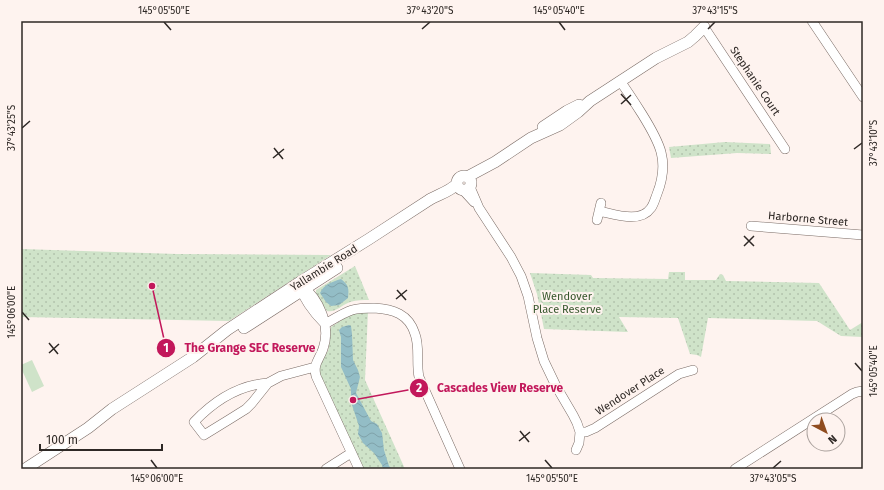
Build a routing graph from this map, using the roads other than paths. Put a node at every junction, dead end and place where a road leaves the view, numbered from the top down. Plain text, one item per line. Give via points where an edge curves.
1 (812, 21) edge
2 (709, 24) edge
3 (620, 81) junction
4 (863, 97) edge
5 (785, 149) dead end
6 (465, 185) junction
7 (599, 211) dead end
8 (751, 226) dead end
9 (863, 235) edge
10 (301, 288) junction
11 (324, 324) junction
12 (315, 367) junction
13 (693, 370) dead end
14 (268, 384) junction
15 (863, 390) edge
16 (112, 409) junction
17 (580, 432) junction
18 (576, 450) dead end
19 (351, 453) junction
20 (21, 463) edge
21 (25, 469) edge
22 (326, 469) edge
23 (359, 469) edge
24 (460, 469) edge
25 (735, 469) edge

1 - 4 street
2 - 3 street, Yallambie Road via 677,40 656,58
2 - 5 street, Stephanie Court
3 - 6 street, Yallambie Road via 590,101 553,120
3 - 7 street via 657,138 662,157 661,181 651,209 639,217
6 - 10 street, Yallambie Road
6 - 17 street via 522,276 544,361
8 - 9 street, Harborne Street
10 - 11 street via 309,292 321,309
10 - 16 street, Yallambie Road via 231,336
11 - 12 street via 324,345
11 - 24 street via 354,310 370,308 394,311 408,320 417,340 419,377
12 - 14 street via 281,376
12 - 19 street via 316,376
13 - 17 street, Wendover Place via 679,374 595,428
14 - 14 street via 246,409 204,434 194,422 210,406 229,394 257,384
15 - 25 street via 852,394
16 - 20 street, Yallambie Road via 78,426
16 - 21 street, Yallambie Road via 88,428
17 - 18 street
19 - 22 street
19 - 23 street

